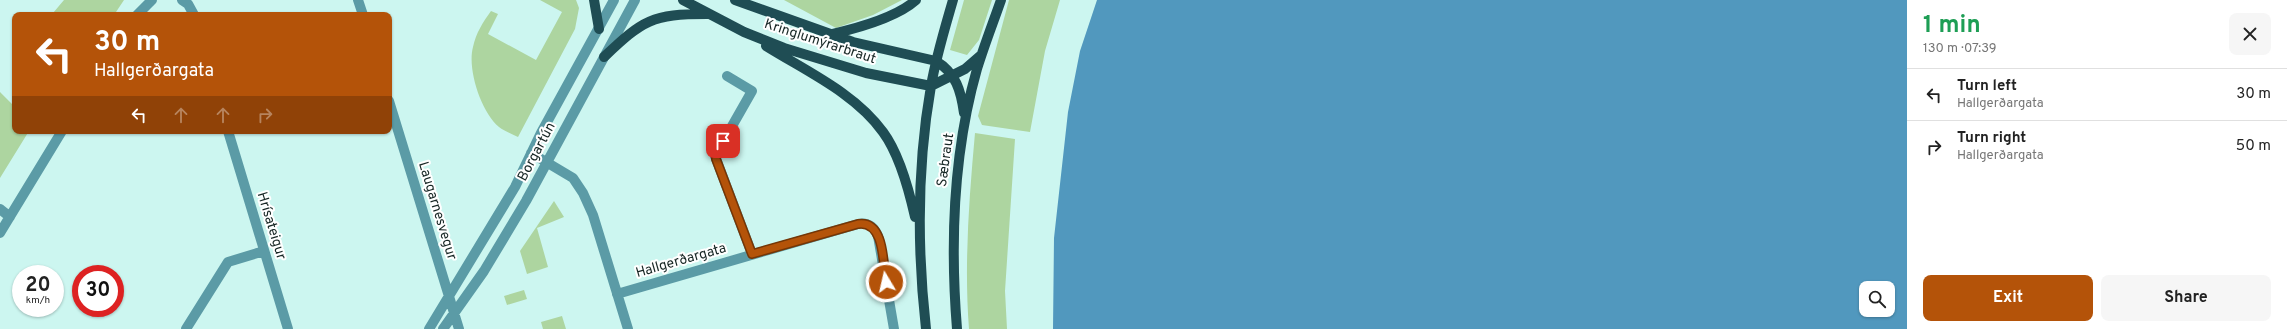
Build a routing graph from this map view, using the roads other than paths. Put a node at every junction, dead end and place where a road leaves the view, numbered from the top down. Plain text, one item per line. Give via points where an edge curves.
1 (152, 0) edge
2 (182, 0) edge
3 (358, 0) edge
4 (594, 0) edge
5 (614, 0) edge
6 (635, 0) edge
7 (683, 0) edge
8 (735, 0) edge
9 (916, 0) edge
10 (953, 0) edge
11 (1001, 0) edge
12 (140, 12) edge
13 (192, 12) edge
14 (362, 12) edge
15 (709, 14) junction
16 (599, 29) junction
17 (744, 32) junction
18 (829, 34) junction
19 (983, 52) junction
20 (604, 57) junction
21 (936, 61) junction
22 (727, 76) dead end
23 (953, 76) junction
24 (931, 86) junction
25 (392, 111) edge
26 (965, 121) junction
27 (60, 134) edge
28 (229, 134) edge
29 (531, 153) junction
30 (547, 162) junction
31 (0, 209) edge
32 (10, 217) junction
33 (918, 229) junction
34 (0, 233) edge
35 (264, 252) junction
36 (752, 254) junction
37 (617, 294) junction
38 (448, 295) junction
39 (454, 311) junction
40 (186, 329) edge
41 (288, 329) edge
42 (429, 329) edge
43 (443, 329) edge
44 (459, 329) edge
45 (628, 329) edge
46 (894, 329) edge
47 (926, 329) edge
48 (957, 329) edge

1 - 12 street
2 - 13 street
3 - 14 street
4 - 16 main road
5 - 16 street, Borgartún
6 - 20 street, Borgartún
7 - 15 main road, Kringlumýrarbraut
8 - 18 main road, Kringlumýrarbraut
9 - 18 main road via 858,28
10 - 21 main road, Sæbraut
11 - 19 main road, Sæbraut
15 - 17 main road, Kringlumýrarbraut
15 - 20 main road via 674,14 648,21 630,33
16 - 29 street, Borgartún
17 - 24 main road, Kringlumýrarbraut via 784,48 866,73
17 - 33 main road via 862,108 884,132 896,155 911,198
18 - 21 main road, Kringlumýrarbraut
19 - 23 main road via 975,63
19 - 26 main road, Sæbraut
20 - 30 street, Borgartún
21 - 23 main road, Kringlumýrarbraut via 944,65
21 - 24 main road, Sæbraut
22 - 36 street via 752,91 715,156
23 - 24 main road
23 - 26 main road, Kringlumýrarbraut via 962,97
24 - 33 main road, Sæbraut via 922,162
25 - 38 street, Laugarnesvegur
26 - 48 main road, Sæbraut via 954,207 954,292
27 - 32 street
28 - 35 street, Hrísateigur
29 - 30 street
29 - 38 street, Borgartún via 521,176 483,242
30 - 37 street via 573,178 583,192 593,215
30 - 39 street, Borgartún via 484,271
31 - 32 street
32 - 34 street
33 - 47 main road, Sæbraut
35 - 40 street via 228,262
35 - 41 street, Hrísateigur
36 - 37 street, Hallgerðargata
36 - 46 street, Hallgerðargata via 858,224 870,225 878,236
37 - 45 street
38 - 39 street, Laugarnesvegur
38 - 42 street, Borgartún
39 - 43 street, Borgartún
39 - 44 street, Laugarnesvegur

